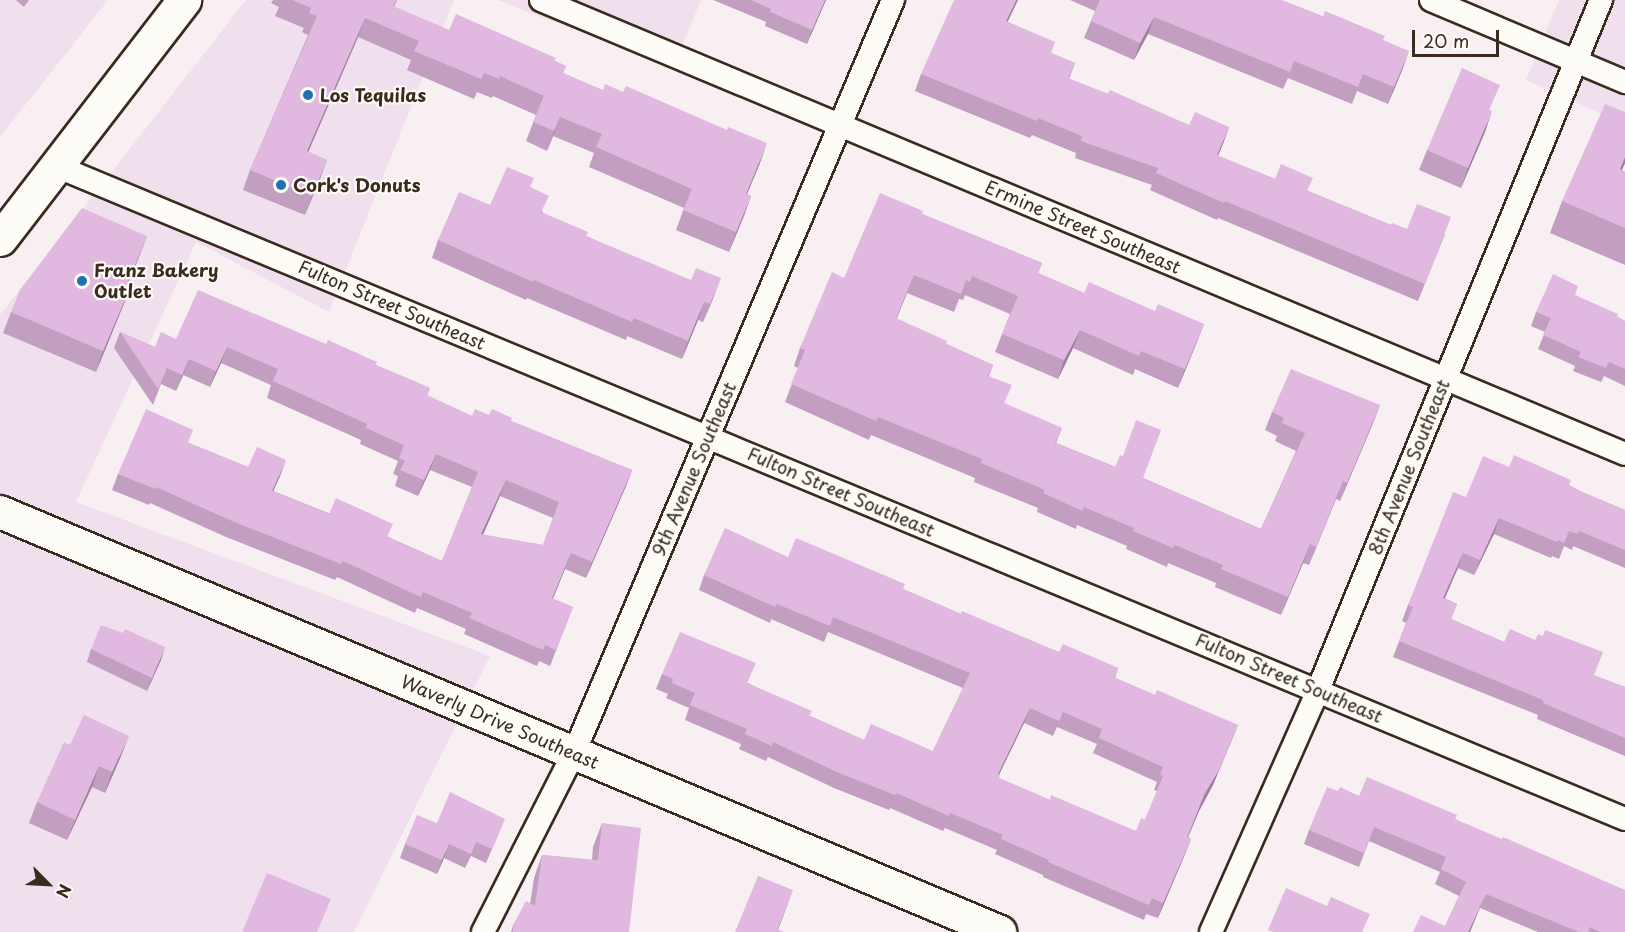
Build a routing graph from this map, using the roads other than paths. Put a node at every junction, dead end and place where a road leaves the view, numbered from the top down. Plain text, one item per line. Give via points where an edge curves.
1 (184, 0) edge
2 (541, 0) edge
3 (893, 0) edge
4 (1431, 0) edge
5 (1601, 0) edge
6 (1575, 59) junction
7 (1625, 82) edge
8 (840, 125) junction
9 (56, 166) junction
10 (0, 239) edge
11 (1445, 378) junction
12 (708, 436) junction
13 (1625, 454) edge
14 (0, 512) edge
15 (1317, 690) junction
16 (574, 753) junction
17 (1625, 819) edge
18 (483, 932) edge
19 (1000, 932) edge
20 (1211, 932) edge

1 - 9 main road
2 - 8 street, Ermine Street Southeast
3 - 8 street, 9th Avenue Southeast
4 - 6 street
5 - 6 street, 8th Avenue Southeast
6 - 7 street
6 - 11 street, 8th Avenue Southeast
8 - 11 street, Ermine Street Southeast
8 - 12 street, 9th Avenue Southeast
9 - 10 main road
9 - 12 street, Fulton Street Southeast
11 - 13 street, Ermine Street Southeast
11 - 15 street, 8th Avenue Southeast
12 - 15 street, Fulton Street Southeast
12 - 16 street, 9th Avenue Southeast
14 - 16 main road, Waverly Drive Southeast
15 - 17 street, Fulton Street Southeast
15 - 20 street, 8th Avenue Southeast
16 - 18 street, 9th Avenue Southeast
16 - 19 main road, Waverly Drive Southeast

